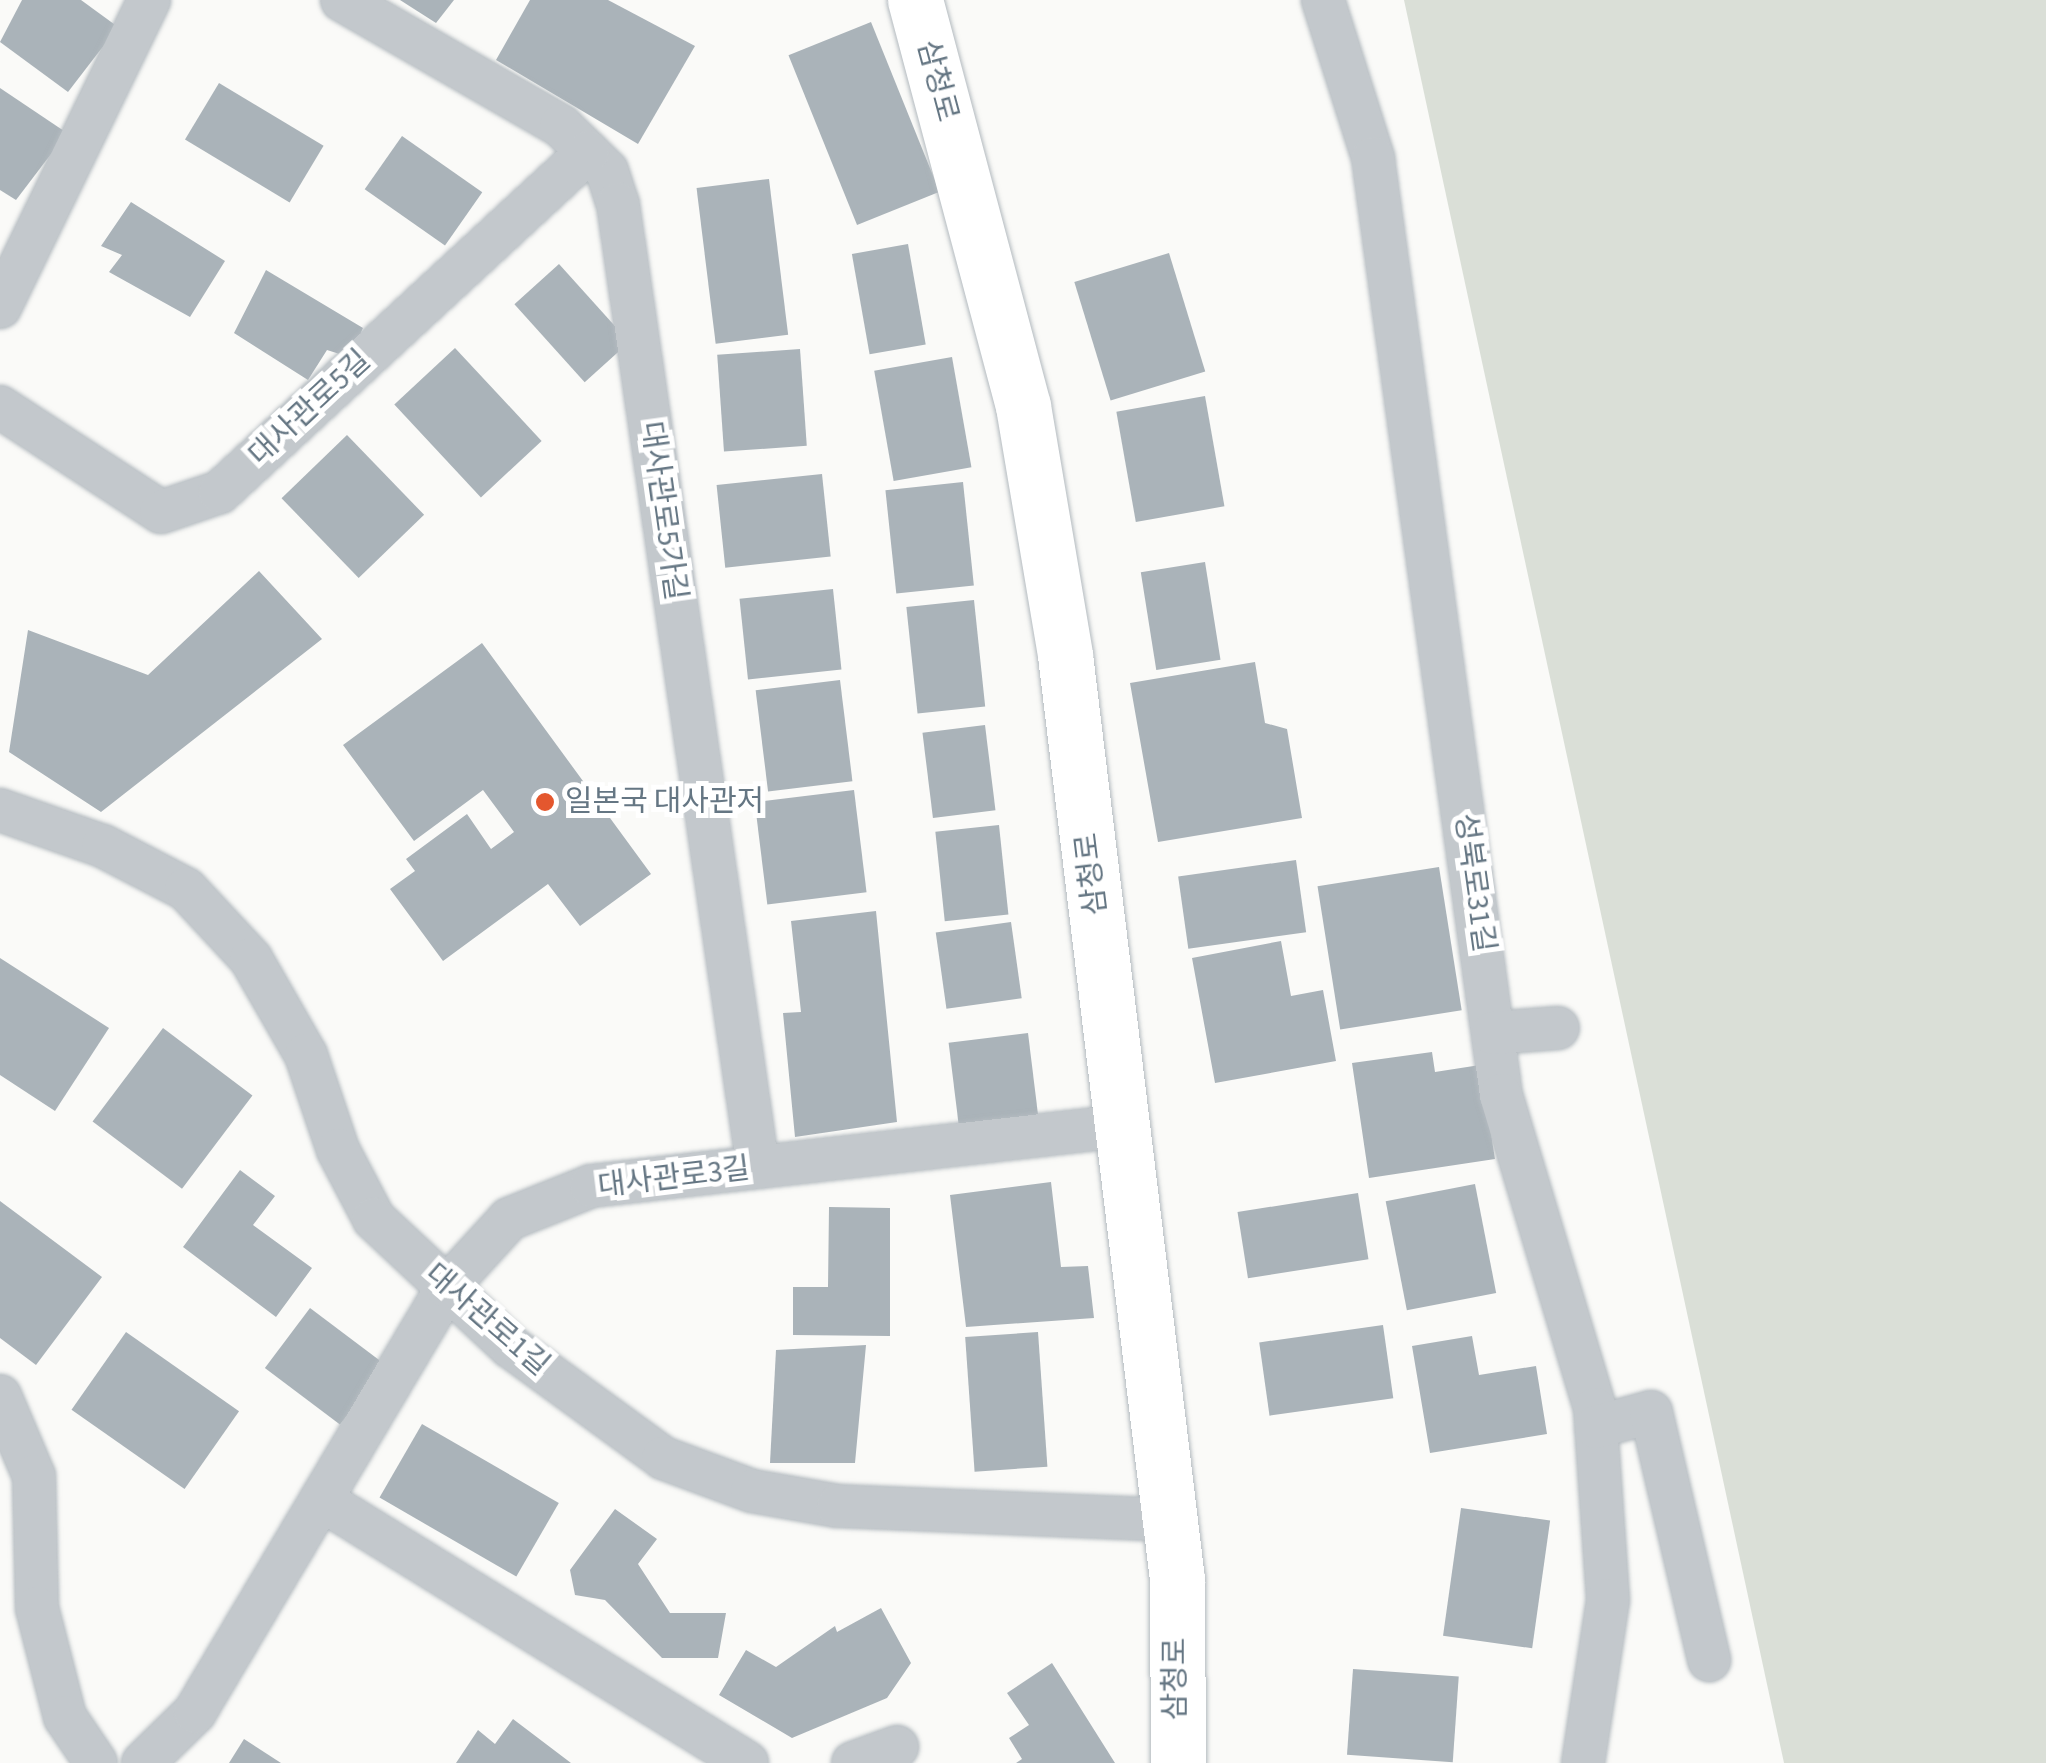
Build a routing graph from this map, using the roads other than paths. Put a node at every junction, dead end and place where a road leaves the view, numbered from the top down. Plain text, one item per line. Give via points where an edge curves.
1 (149, 0) edge
2 (342, 0) edge
3 (915, 0) edge
4 (1323, 0) edge
5 (588, 152) junction
6 (0, 307) edge
7 (0, 407) edge
8 (0, 810) edge
9 (1558, 1028) dead end
10 (1493, 1033) junction
11 (1122, 1126) junction
12 (758, 1167) junction
13 (448, 1287) junction
14 (0, 1396) edge
15 (1596, 1427) junction
16 (325, 1502) junction
17 (1170, 1520) junction
18 (1709, 1660) dead end
19 (896, 1747) dead end
20 (96, 1763) edge
21 (143, 1763) edge
22 (747, 1763) edge
23 (853, 1763) edge
24 (1178, 1763) edge
25 (1583, 1763) edge

1 - 6 street
2 - 5 street, 대사관로5가길 via 562,126
3 - 11 street, 삼청로 via 1023,406 1066,655
4 - 10 street, 성북로31길 via 1373,158
5 - 7 street, 대사관로5길 via 220,492 161,512
5 - 12 street, 대사관로5가길 via 608,171 618,204
8 - 13 street, 대사관로1길 via 103,846 186,889 251,959 306,1054 338,1150 374,1219
9 - 10 street
10 - 15 street, 성북로31길 via 1501,1096
11 - 12 street, 대사관로3길
11 - 17 street, 삼청로
12 - 13 street, 대사관로3길 via 591,1186 509,1219
13 - 16 street, 대사관로3길
13 - 17 street, 대사관로1길 via 511,1346 663,1458 752,1491 838,1506
14 - 20 street via 34,1476 37,1608 60,1698
15 - 18 street via 1650,1412
15 - 25 street, 성북로31길 via 1608,1600
16 - 21 street, 대사관로3길 via 195,1712
16 - 22 street
17 - 24 street, 삼청로
19 - 23 street

